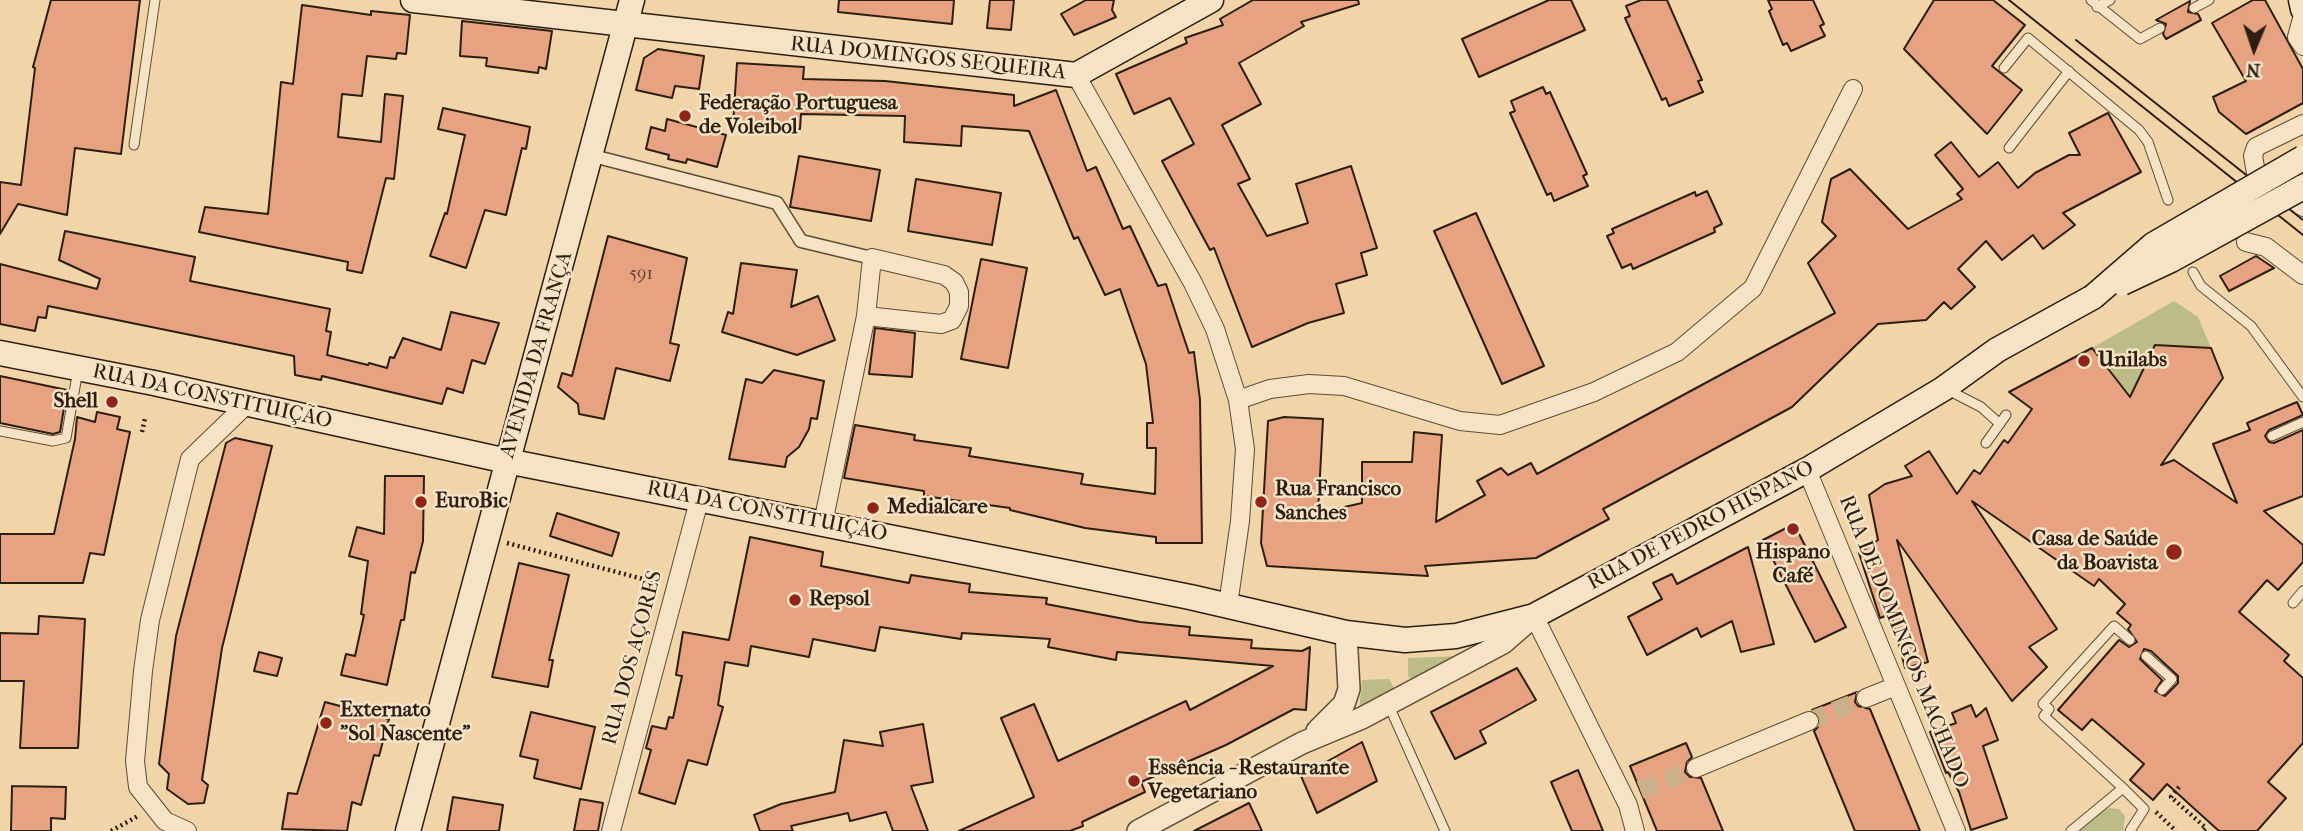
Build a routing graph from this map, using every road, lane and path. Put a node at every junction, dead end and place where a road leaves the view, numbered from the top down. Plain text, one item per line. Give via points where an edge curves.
1 (155, 0) edge
2 (413, 0) edge
3 (1211, 0) edge
4 (2110, 0) edge
5 (2209, 0) edge
6 (2301, 0) edge
7 (2094, 4) edge
8 (1181, 6) edge
9 (2194, 8) dead end
10 (2303, 9) edge
11 (629, 12) edge
12 (2303, 15) edge
13 (2160, 28) dead end
14 (2303, 46) edge
15 (2004, 68) dead end
16 (2069, 71) junction
17 (1076, 75) junction
18 (1853, 89) dead end
19 (2303, 124) edge
20 (134, 145) dead end
21 (2009, 148) dead end
22 (593, 156) junction
23 (2303, 158) edge
24 (2303, 187) edge
25 (2168, 200) dead end
26 (2303, 207) edge
27 (2246, 242) dead end
28 (872, 258) junction
29 (2193, 272) dead end
30 (2303, 275) edge
31 (2093, 296) junction
32 (866, 316) junction
33 (0, 353) edge
34 (79, 368) junction
35 (1943, 388) junction
36 (2303, 397) edge
37 (1238, 400) junction
38 (248, 404) junction
39 (145, 418) dead end
40 (2303, 422) edge
41 (0, 431) edge
42 (142, 432) dead end
43 (2272, 436) dead end
44 (1986, 443) dead end
45 (507, 461) junction
46 (1807, 470) junction
47 (700, 498) junction
48 (823, 523) junction
49 (486, 538) junction
50 (676, 588) junction
51 (2303, 592) edge
52 (2293, 603) dead end
53 (1228, 605) junction
54 (1534, 616) junction
55 (1346, 633) junction
56 (2130, 640) dead end
57 (2146, 656) dead end
58 (1896, 686) junction
59 (2162, 690) dead end
60 (1866, 698) tunnel mouth
61 (1388, 704) junction
62 (1810, 721) tunnel mouth
63 (1302, 743) junction
64 (1696, 768) tunnel mouth
65 (2179, 787) dead end
66 (2123, 788) junction
67 (1640, 790) tunnel mouth
68 (1628, 805) junction
69 (154, 808) junction
70 (111, 831) edge
71 (187, 831) edge
72 (408, 831) edge
73 (611, 831) edge
74 (1139, 831) edge
75 (1445, 831) edge
76 (1635, 831) edge
77 (1956, 831) edge
78 (2071, 831) edge
79 (2130, 831) edge
80 (2203, 831) edge

1 - 20 lane
2 - 11 main road, RUA DOMINGOS SEQUEIRA
3 - 8 main road, RUA DOMINGOS SEQUEIRA
4 - 7 lane
5 - 9 lane
6 - 10 main road
7 - 13 lane via 2140,39
8 - 17 main road, RUA DOMINGOS SEQUEIRA via 1115,56
11 - 17 main road, RUA DOMINGOS SEQUEIRA
11 - 22 main road, AVENIDA DA FRANÇA
12 - 14 street via 2297,37
15 - 16 lane via 2028,38
16 - 21 lane
16 - 25 lane via 2148,142
17 - 37 street via 1193,283 1215,329
18 - 37 street via 1753,288 1677,352 1594,392 1500,425 1460,421 1344,386 1270,389
19 - 26 street via 2256,147 2253,156 2256,173
22 - 28 street via 777,203 800,241
22 - 45 main road, AVENIDA DA FRANÇA
23 - 31 main road, RUA DE PEDRO HISPANO, bridge via 2153,245
24 - 31 main road, RUA DE PEDRO HISPANO, bridge via 2171,260
27 - 30 street via 2266,247
28 - 32 street
28 - 32 street via 944,275 959,292 959,306 952,320 941,324
29 - 36 lane via 2201,286 2251,326
31 - 35 main road, RUA DE PEDRO HISPANO via 1997,350
32 - 48 street
33 - 34 main road, RUA DA CONSTITUIÇÃO
34 - 38 main road, RUA DA CONSTITUIÇÃO
34 - 41 lane via 65,438 54,442
35 - 44 lane via 2003,419
35 - 46 main road, RUA DE PEDRO HISPANO
37 - 53 street via 1245,449
38 - 45 main road, RUA DA CONSTITUIÇÃO
38 - 69 street via 190,460 150,620 135,761 138,787
39 - 42 path
40 - 43 lane
45 - 47 main road, RUA DA CONSTITUIÇÃO
45 - 49 main road, AVENIDA DA FRANÇA
46 - 54 main road, RUA DE PEDRO HISPANO
46 - 58 street, RUA DE DOMINGOS MACHADO
47 - 48 main road, RUA DA CONSTITUIÇÃO
47 - 50 street, RUA DOS AÇORES
48 - 53 main road, RUA DA CONSTITUIÇÃO
49 - 50 path
49 - 72 main road, AVENIDA DA FRANÇA
50 - 73 street, RUA DOS AÇORES
51 - 52 lane
53 - 55 main road, RUA DA CONSTITUIÇÃO
54 - 55 main road, RUA DA CONSTITUIÇÃO via 1432,639
54 - 61 street, RUA DE PEDRO HISPANO via 1503,643
54 - 68 street
55 - 63 street, RUA DE PEDRO HISPANO via 1350,673 1344,704
56 - 66 lane via 2114,626 2043,704 2049,709 2044,716
57 - 59 lane via 2172,679
58 - 60 street
58 - 77 street, RUA DE DOMINGOS MACHADO
61 - 63 street, RUA DE PEDRO HISPANO
61 - 75 lane
62 - 64 street
63 - 74 street, RUA DE PEDRO HISPANO
65 - 80 path via 2171,797 2206,828
66 - 78 lane
66 - 79 lane via 2144,808
67 - 68 street via 1630,796
68 - 76 street
69 - 70 path
69 - 71 street via 165,821

